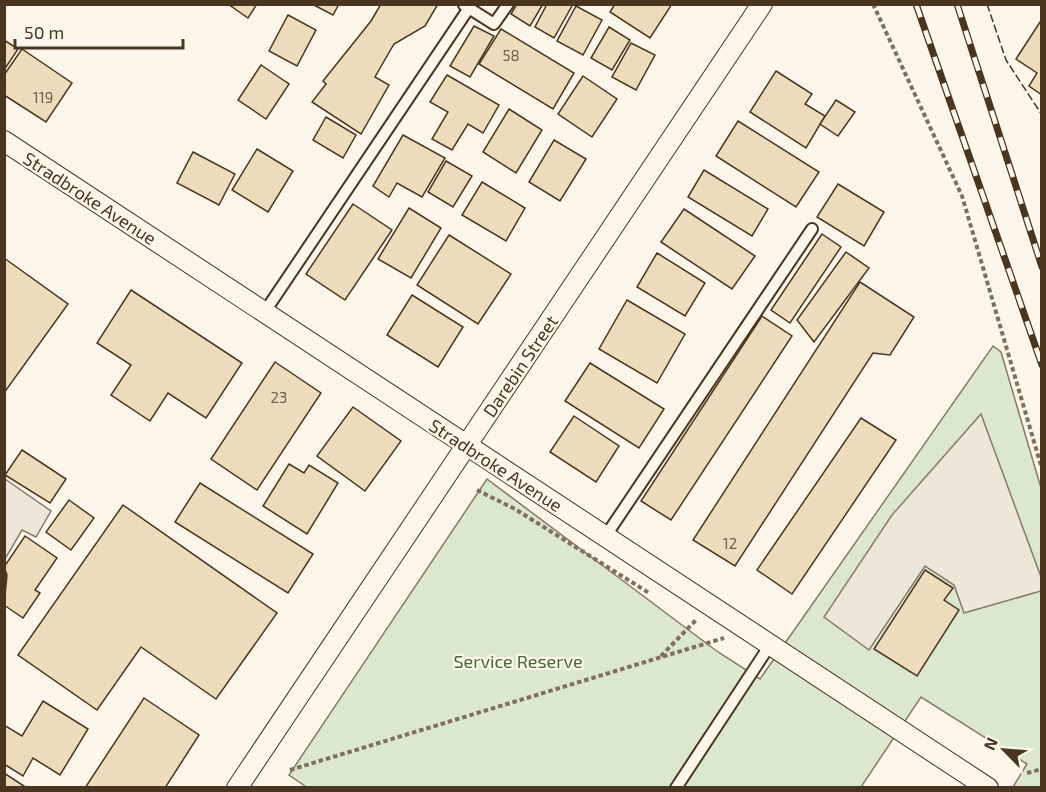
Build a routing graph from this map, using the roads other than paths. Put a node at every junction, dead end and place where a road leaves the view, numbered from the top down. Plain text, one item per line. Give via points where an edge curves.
1 (508, 4) edge
2 (762, 4) edge
3 (466, 6) edge
4 (4, 141) edge
5 (812, 230) dead end
6 (264, 313) junction
7 (466, 447) junction
8 (605, 537) junction
9 (770, 645) junction
10 (237, 788) edge
11 (676, 788) edge
12 (988, 788) edge

1 - 3 lane via 494,24
2 - 7 street, Darebin Street
3 - 6 lane
4 - 6 street, Stradbroke Avenue
5 - 8 lane
6 - 7 street, Stradbroke Avenue
7 - 8 street, Stradbroke Avenue
7 - 10 street, Darebin Street
8 - 9 street, Stradbroke Avenue
9 - 11 lane
9 - 12 street, Stradbroke Avenue

